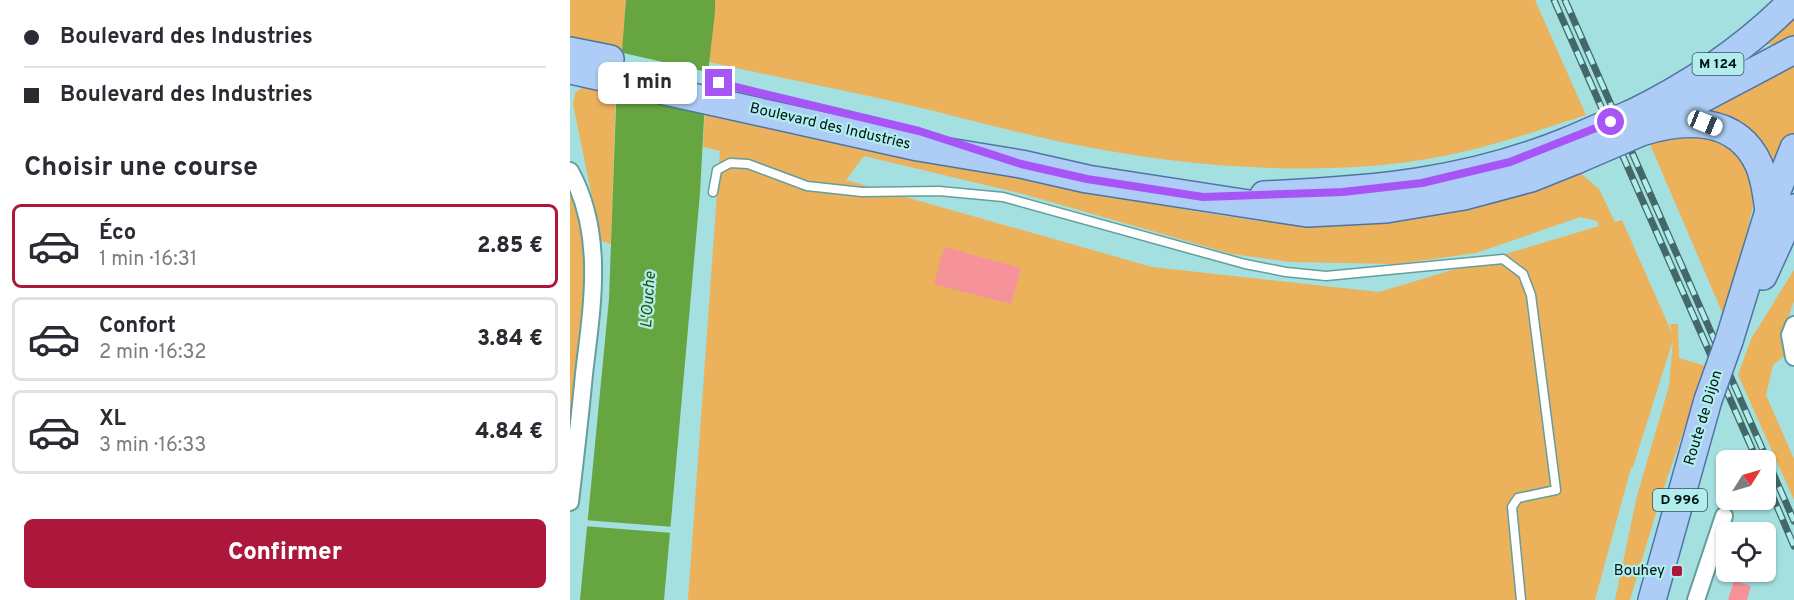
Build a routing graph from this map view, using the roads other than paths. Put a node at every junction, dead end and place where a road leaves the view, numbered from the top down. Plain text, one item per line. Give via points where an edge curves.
1 (1793, 0) edge
2 (570, 51) edge
3 (1792, 53) edge
4 (1724, 60) junction
5 (570, 70) edge
6 (615, 70) junction
7 (1637, 122) junction
8 (1794, 148) edge
9 (570, 171) edge
10 (713, 192) dead end
11 (1782, 209) edge
12 (1794, 325) edge
13 (1794, 357) edge
14 (570, 502) edge
15 (1724, 516) dead end
16 (1521, 600) edge
17 (1652, 600) edge
18 (1696, 600) edge

1 - 4 main road, Boulevard des Industries / M 124
2 - 6 main road, Boulevard des Industries / M 124
3 - 4 main road, M 124 via 1762,52
3 - 7 main road, Boulevard des Industries / M 124
4 - 7 main road, Boulevard des Industries / M 124 via 1662,99
5 - 6 main road, Boulevard des Industries / M 124
6 - 7 main road, Boulevard des Industries / M 124, bridge via 718,93 918,147 1087,179 1307,213 1426,204 1492,189
7 - 11 main road, Boulevard des Industries / M 124 via 1705,123 1731,134 1744,143 1759,165
8 - 11 main road, Route de Dijon
9 - 14 street via 586,205 592,239 593,296
10 - 16 lane via 717,170 730,163 748,164 807,186 1003,197 1245,264 1316,275 1503,259 1523,274 1531,296 1556,490 1518,498 1512,507
11 - 17 main road, Route de Dijon / D 996, bridge via 1708,400
12 - 13 street via 1790,335
15 - 18 street

